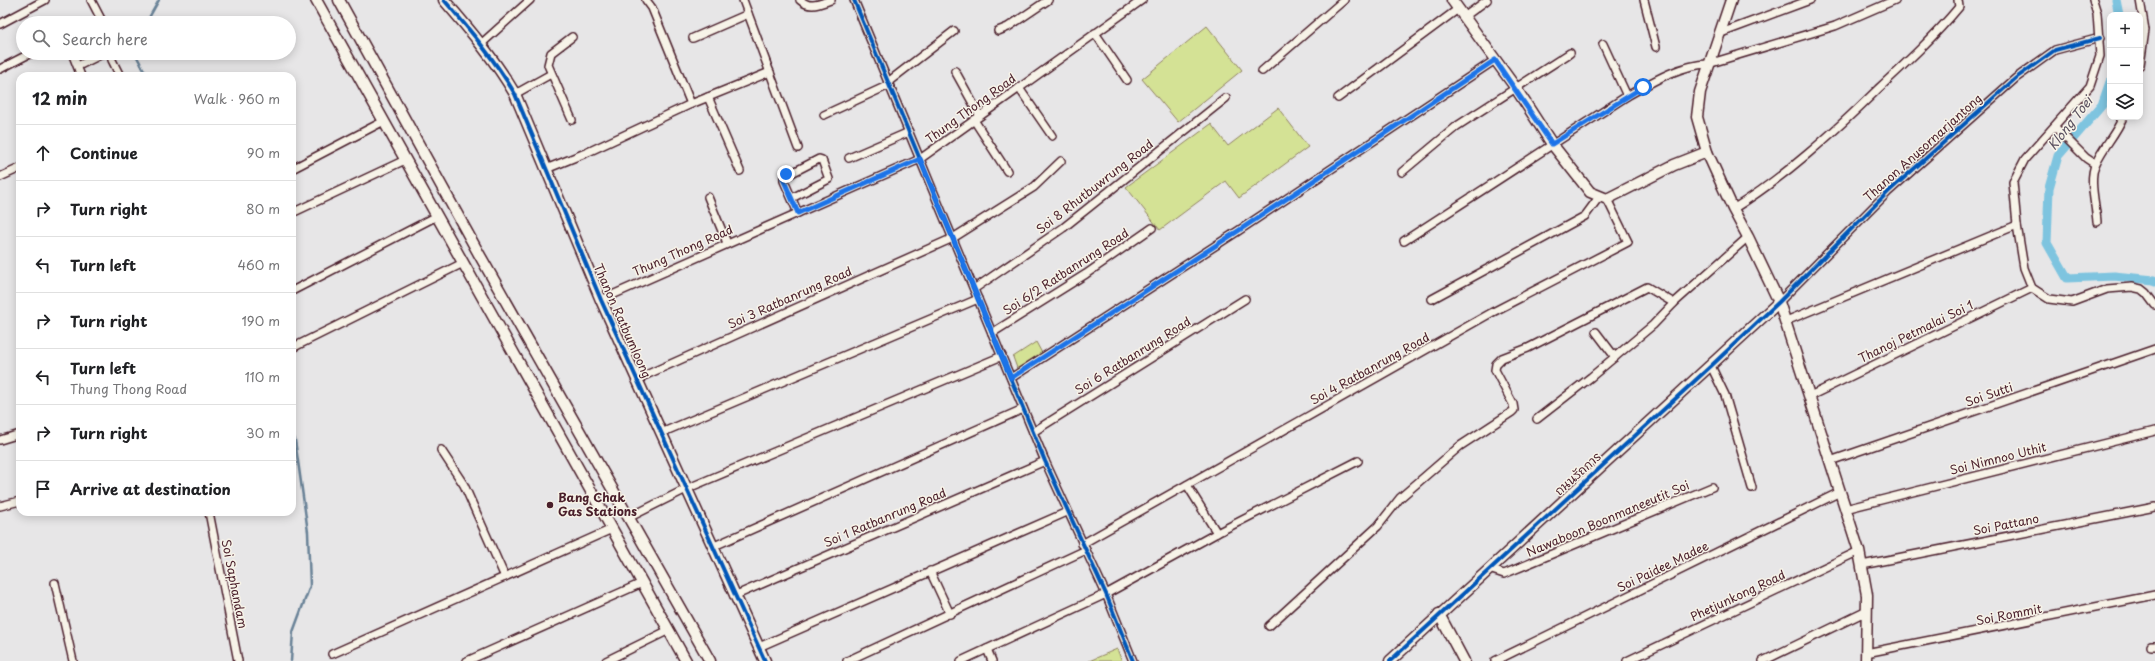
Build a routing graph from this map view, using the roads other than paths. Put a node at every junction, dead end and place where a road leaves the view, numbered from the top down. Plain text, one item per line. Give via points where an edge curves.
1 (45, 0) edge
2 (91, 0) edge
3 (316, 0) edge
4 (339, 0) edge
5 (444, 0) edge
6 (530, 0) edge
7 (646, 0) edge
8 (743, 0) edge
9 (800, 0) edge
10 (831, 0) edge
11 (854, 0) edge
12 (1048, 0) edge
13 (1344, 0) edge
14 (1452, 0) edge
15 (1487, 0) edge
16 (1644, 0) edge
17 (1731, 0) edge
18 (1810, 0) edge
19 (1958, 0) edge
20 (2093, 0) edge
21 (2140, 0) edge
22 (1140, 1) edge
23 (1891, 1) edge
24 (1461, 13) junction
25 (748, 14) junction
26 (99, 16) edge
27 (0, 24) edge
28 (954, 31) dead end
29 (998, 31) dead end
30 (1095, 33) junction
31 (1721, 33) junction
32 (572, 37) dead end
33 (693, 38) dead end
34 (2100, 38) junction
35 (482, 44) junction
36 (1603, 44) dead end
37 (1656, 47) dead end
38 (2142, 48) edge
39 (1570, 53) dead end
40 (17, 60) edge
41 (75, 60) edge
42 (90, 60) edge
43 (112, 60) edge
44 (1495, 60) junction
45 (1708, 64) junction
46 (78, 66) junction
47 (0, 69) edge
48 (955, 71) dead end
49 (1262, 71) dead end
50 (80, 72) edge
51 (118, 72) edge
52 (770, 72) junction
53 (551, 74) junction
54 (1128, 80) dead end
55 (888, 83) junction
56 (1515, 87) junction
57 (1019, 88) junction
58 (515, 94) junction
59 (1627, 96) junction
60 (708, 97) junction
61 (1226, 98) dead end
62 (1338, 98) dead end
63 (691, 104) junction
64 (824, 115) dead end
65 (977, 118) junction
66 (572, 120) dead end
67 (2122, 120) edge
68 (384, 121) junction
69 (2058, 129) junction
70 (909, 132) junction
71 (1052, 136) dead end
72 (1552, 144) junction
73 (798, 148) dead end
74 (1707, 152) junction
75 (849, 158) dead end
76 (920, 159) junction
77 (405, 160) junction
78 (1061, 161) dead end
79 (2095, 164) junction
80 (296, 167) edge
81 (546, 169) junction
82 (16, 170) edge
83 (740, 171) dead end
84 (1007, 171) dead end
85 (1402, 172) dead end
86 (0, 177) edge
87 (708, 197) dead end
88 (792, 198) junction
89 (1603, 198) junction
90 (1733, 209) junction
91 (296, 211) edge
92 (798, 213) junction
93 (437, 216) junction
94 (2097, 222) dead end
95 (2017, 225) junction
96 (1152, 228) dead end
97 (1748, 237) junction
98 (953, 238) junction
99 (1404, 242) dead end
100 (727, 243) junction
101 (480, 254) junction
102 (463, 262) junction
103 (2032, 288) junction
104 (296, 289) edge
105 (974, 289) junction
106 (978, 298) junction
107 (1245, 299) dead end
108 (1432, 299) dead end
109 (601, 300) junction
110 (1779, 302) junction
111 (1674, 303) junction
112 (2155, 305) edge
113 (1786, 322) junction
114 (1596, 332) dead end
115 (992, 333) junction
116 (296, 346) edge
117 (2155, 349) edge
118 (1002, 356) junction
119 (1615, 357) junction
120 (1711, 366) junction
121 (1011, 378) junction
122 (637, 379) junction
123 (1810, 396) junction
124 (1023, 409) junction
125 (1537, 419) dead end
126 (2155, 431) edge
127 (1033, 432) junction
128 (661, 433) junction
129 (16, 435) edge
130 (0, 440) edge
131 (441, 450) dead end
132 (1045, 461) junction
133 (1358, 461) dead end
134 (1830, 461) junction
135 (1187, 485) junction
136 (1712, 487) dead end
137 (1752, 488) dead end
138 (686, 489) junction
139 (1840, 492) junction
140 (16, 502) edge
141 (0, 506) edge
142 (2155, 507) edge
143 (1845, 509) junction
144 (1067, 512) junction
145 (211, 516) edge
146 (630, 517) junction
147 (612, 529) junction
148 (1217, 533) junction
149 (712, 547) junction
150 (1084, 547) junction
151 (1859, 551) junction
152 (1862, 565) junction
153 (1488, 569) junction
154 (930, 571) junction
155 (505, 577) junction
156 (55, 583) dead end
157 (642, 583) junction
158 (1106, 594) junction
159 (734, 596) junction
160 (2155, 596) edge
161 (1866, 611) junction
162 (950, 614) junction
163 (1439, 614) junction
164 (1269, 626) dead end
165 (668, 630) junction
166 (759, 647) junction
167 (987, 649) junction
168 (332, 654) dead end
169 (1866, 657) edge
170 (73, 661) edge
171 (238, 661) edge
172 (467, 661) edge
173 (606, 661) edge
174 (686, 661) edge
175 (710, 661) edge
176 (765, 661) edge
177 (847, 661) edge
178 (960, 661) edge
179 (992, 661) edge
180 (1133, 661) edge
181 (1390, 661) edge
182 (1464, 661) edge
183 (1495, 661) edge
184 (1627, 661) edge
185 (1763, 661) edge

1 - 27 street
2 - 26 street
3 - 68 street
4 - 101 street
5 - 35 street, Thanon Ratbumloong
6 - 35 street
7 - 63 street via 652,8
8 - 25 street
9 - 10 street via 813,6
11 - 55 street
12 - 29 street via 1008,28
13 - 49 street
14 - 24 street
15 - 24 street
16 - 37 street
17 - 31 street
18 - 31 street
19 - 90 street via 1959,7 1942,27 1842,124 1763,191
20 - 34 street
21 - 38 street via 2145,30
22 - 30 street, Thung Thong Road
23 - 45 street via 1834,26
24 - 44 street
24 - 62 street
25 - 33 street
25 - 52 street
28 - 55 street
30 - 54 street
30 - 57 street, Thung Thong Road
31 - 45 street
32 - 53 street via 551,53 548,65
34 - 69 street via 2100,56 2090,86
34 - 110 street, Thanon Anusornarjantong via 2056,50 2016,78 1888,192
35 - 58 street, Thanon Ratbumloong
36 - 59 street
39 - 56 street
40 - 47 street
41 - 46 street
42 - 46 street
43 - 51 street
44 - 56 street
44 - 121 street
45 - 59 street via 1680,69
45 - 74 street via 1700,92 1697,117
46 - 50 street
48 - 65 street
52 - 60 street
52 - 73 street
53 - 58 street
53 - 66 street
55 - 64 street
55 - 70 street
56 - 72 street
56 - 85 street via 1457,126
57 - 65 street, Thung Thong Road
57 - 71 street
58 - 81 street, Thanon Ratbumloong
59 - 72 street
60 - 63 street
60 - 83 street
61 - 105 street, Soi 8 Rhutbuwrung Road via 1063,228
63 - 81 street
65 - 76 street, Thung Thong Road
65 - 84 street
67 - 79 street
68 - 77 street
68 - 80 street
69 - 79 street
69 - 95 street via 2025,159 2014,177
70 - 75 street
70 - 76 street
72 - 89 street via 1590,192
72 - 99 street
74 - 89 street
74 - 90 street
76 - 92 street, Thung Thong Road
76 - 98 street
77 - 91 street
77 - 93 street
78 - 98 street, Soi 3 Ratbanrung Road via 1034,187
79 - 94 street via 2093,177
81 - 109 street, Thanon Ratbumloong
82 - 86 street
87 - 100 street
88 - 88 street via 784,181 785,176 819,159 822,160 829,179
88 - 92 street
89 - 108 street via 1585,216
89 - 135 street, Soi 4 Ratbanrung Road via 1628,242 1484,317
90 - 97 street
92 - 100 street, Thung Thong Road
93 - 102 street
93 - 104 street
95 - 103 street via 2024,268
95 - 113 street
96 - 115 street, Soi 6/2 Ratbanrung Road via 1086,274
97 - 110 street
97 - 111 street
98 - 105 street
98 - 122 street, Soi 3 Ratbanrung Road
100 - 109 street, Thung Thong Road
101 - 102 street
101 - 146 street
102 - 116 street
102 - 147 street
103 - 112 street via 2049,298 2072,302 2107,289 2132,287 2141,289
103 - 123 street, Thanoj Petmalai Soi 1
105 - 106 street
106 - 115 street
106 - 128 street
107 - 127 street, Soi 6 Ratbanrung Road
109 - 122 street, Thanon Ratbumloong
110 - 113 street
110 - 120 street, ถนนรัถการ
111 - 119 street via 1653,325
111 - 164 street via 1646,287 1528,348 1502,358 1496,364 1495,370 1514,410 1460,446 1400,498 1378,526
113 - 123 street
114 - 119 street
115 - 118 street
117 - 134 street, Soi Sutti
118 - 121 street
118 - 138 street
119 - 125 street
120 - 137 street via 1725,395
120 - 153 street, ถนนรัถการ
121 - 124 street
122 - 128 street, Thanon Ratbumloong
123 - 134 street
124 - 127 street
124 - 149 street
126 - 143 street, Soi Nimnoo Uthit
127 - 132 street
128 - 138 street, Thanon Ratbumloong
129 - 130 street
131 - 155 street via 464,485
132 - 144 street
132 - 159 street, Soi 1 Ratbanrung Road
133 - 148 street
134 - 139 street
135 - 148 street
135 - 150 street, Soi 4 Ratbanrung Road
136 - 153 street, Nawaboon Boonmaneeutit Soi via 1504,574
138 - 146 street
138 - 149 street, Thanon Ratbumloong
139 - 143 street
139 - 183 street, Soi Paidee Madee
140 - 141 street
142 - 152 street, Soi Pattano
143 - 151 street
144 - 150 street
144 - 154 street
145 - 171 street, Soi Saphandam
146 - 175 street
147 - 155 street
147 - 157 street
148 - 158 street
149 - 159 street, Thanon Ratbumloong
150 - 158 street
150 - 162 street, Soi 4 Ratbanrung Road
151 - 152 street
151 - 184 street, Phetjunkong Road
152 - 161 street via 1867,595
153 - 163 street, ถนนรัถการ
154 - 162 street
154 - 166 street
155 - 168 street
156 - 170 street
157 - 165 street
157 - 172 street
158 - 167 street
158 - 180 street
159 - 166 street, Thanon Ratbumloong
160 - 169 street, Soi Rommit
161 - 169 street
161 - 185 street
162 - 177 street, Soi 4 Ratbanrung Road
163 - 181 street, ถนนรัถการ
163 - 182 street
165 - 173 street
165 - 174 street
166 - 176 street, Thanon Ratbumloong
167 - 178 street
167 - 179 street

